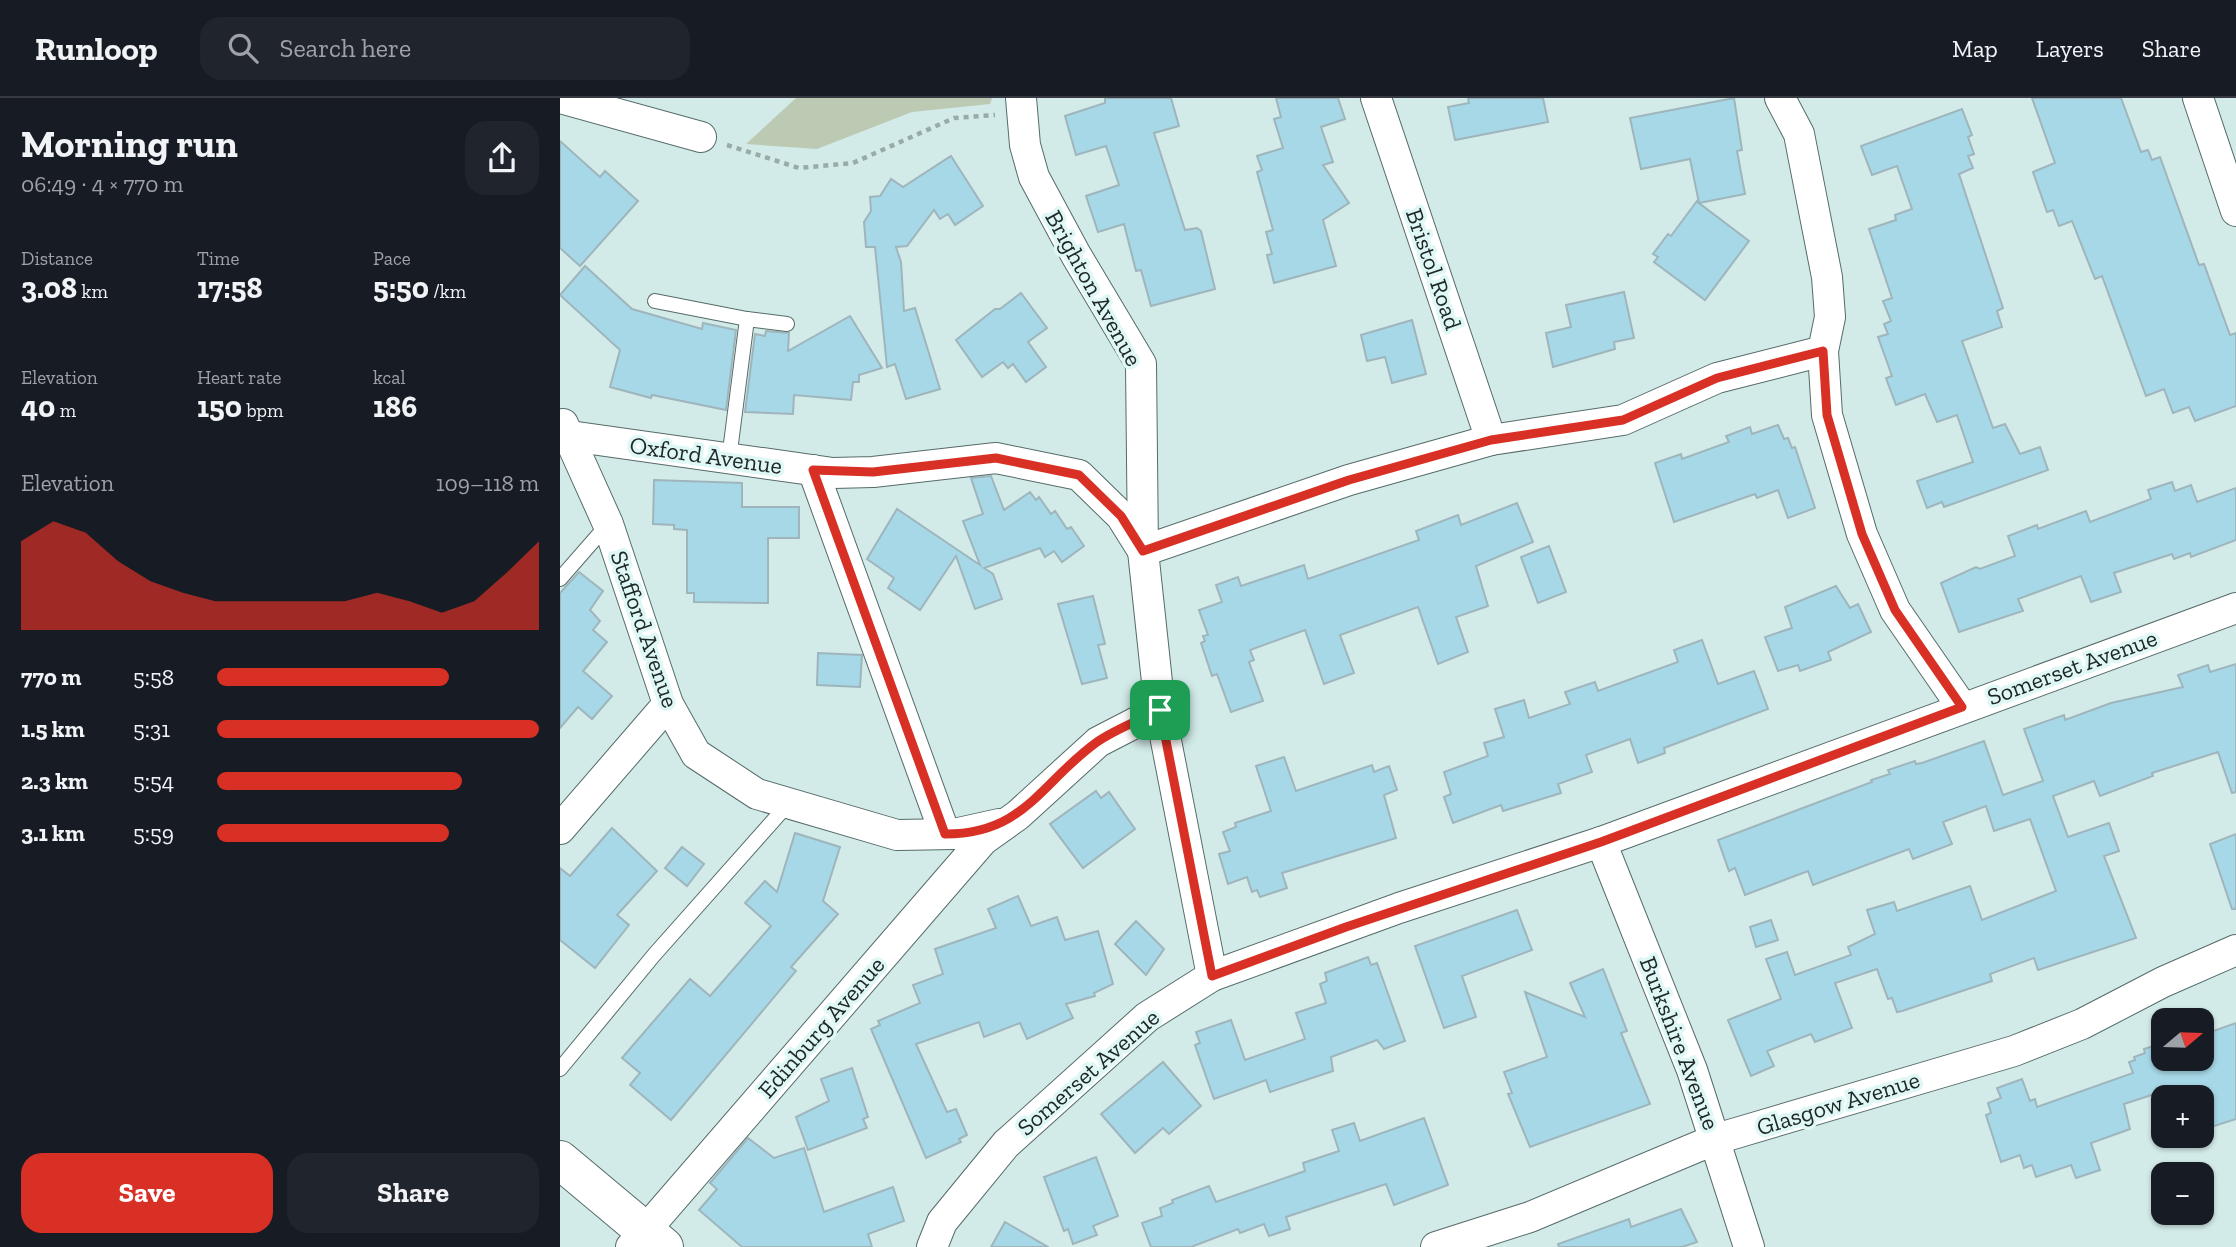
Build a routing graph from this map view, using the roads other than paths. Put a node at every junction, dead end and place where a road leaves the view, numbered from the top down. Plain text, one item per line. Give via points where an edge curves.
1 (560, 98) edge
2 (1376, 98) edge
3 (1780, 98) edge
4 (2198, 98) edge
5 (1012, 106) edge
6 (701, 137) road end
7 (2236, 211) edge
8 (655, 301) dead end
9 (747, 320) junction
10 (787, 324) dead end
11 (1823, 351) junction
12 (565, 427) edge
13 (1491, 440) junction
14 (729, 458) junction
15 (813, 470) junction
16 (608, 524) junction
17 (1143, 551) junction
18 (560, 579) edge
19 (2236, 608) edge
20 (668, 704) junction
21 (1962, 707) junction
22 (1160, 710) junction
23 (789, 803) junction
24 (1018, 815) junction
25 (560, 830) edge
26 (945, 834) junction
27 (1601, 842) junction
28 (2236, 950) edge
29 (1212, 976) junction
30 (560, 1069) edge
31 (1716, 1139) junction
32 (560, 1160) edge
33 (647, 1241) edge
34 (932, 1247) edge
35 (1436, 1247) edge
36 (1749, 1247) edge

1 - 6 street
2 - 13 street, Bristol Road
3 - 11 street via 1799,134 1827,277 1830,317
4 - 7 street
5 - 17 street, Brighton Avenue via 1034,177 1141,364
8 - 9 lane
9 - 10 lane
9 - 14 lane
11 - 13 street via 1717,378 1623,420
11 - 21 street via 1827,415 1862,534 1895,610
12 - 14 street, Oxford Avenue
12 - 16 street, Stafford Avenue
13 - 17 street via 1349,480
14 - 15 street, Oxford Avenue
15 - 17 street, Oxford Avenue via 873,472 996,458 1079,475 1121,516
15 - 26 street
16 - 18 lane
16 - 20 street, Stafford Avenue
17 - 22 street, Brighton Avenue
19 - 21 street, Somerset Avenue
20 - 23 street, Stafford Avenue via 696,754 757,794
20 - 25 street
21 - 27 street, Somerset Avenue
22 - 24 street via 1097,742
22 - 29 street, Brighton Avenue
23 - 26 street, Stafford Avenue via 897,835
23 - 30 lane
24 - 26 street, Stafford Avenue via 990,828
24 - 33 street, Edinburg Avenue via 983,840
27 - 29 street, Somerset Avenue
27 - 31 street, Burkshire Avenue
28 - 31 street, Glasgow Avenue via 2082,1024 2014,1051
29 - 34 street, Somerset Avenue via 1147,1017 1006,1144 942,1222
31 - 35 street, Glasgow Avenue via 1530,1217
31 - 36 street, Burkshire Avenue
32 - 33 main road

